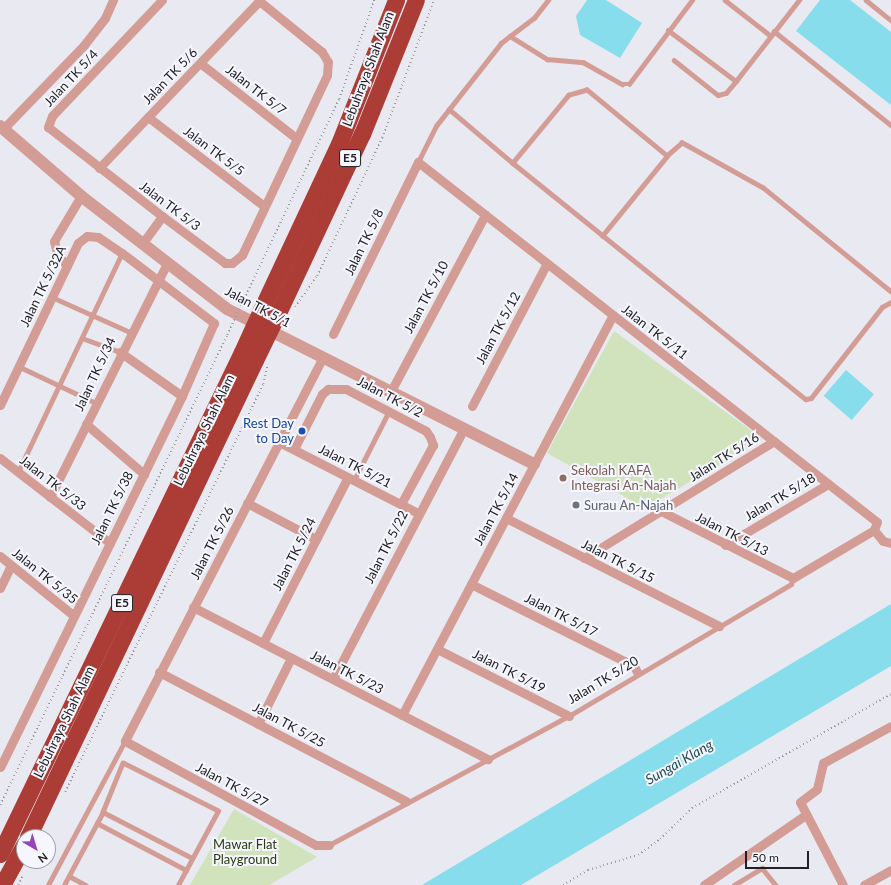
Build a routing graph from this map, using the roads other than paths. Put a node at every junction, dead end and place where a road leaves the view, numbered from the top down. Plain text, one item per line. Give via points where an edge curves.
1 (113, 0) edge
2 (162, 0) edge
3 (396, 0) edge
4 (416, 0) edge
5 (548, 0) edge
6 (692, 0) edge
7 (725, 0) edge
8 (799, 0) edge
9 (866, 0) edge
10 (259, 1) edge
11 (891, 20) edge
12 (668, 30) junction
13 (774, 31) junction
14 (510, 36) junction
15 (771, 36) junction
16 (674, 60) dead end
17 (200, 63) junction
18 (736, 81) junction
19 (449, 109) junction
20 (148, 117) junction
21 (891, 126) edge
22 (2, 128) edge
23 (296, 138) junction
24 (667, 156) junction
25 (418, 162) junction
26 (513, 163) junction
27 (99, 168) junction
28 (81, 196) junction
29 (264, 206) junction
30 (485, 215) junction
31 (162, 216) junction
32 (602, 236) junction
33 (142, 244) junction
34 (122, 253) junction
35 (167, 263) junction
36 (547, 263) junction
37 (67, 266) junction
38 (158, 280) junction
39 (891, 292) edge
40 (52, 297) junction
41 (891, 302) edge
42 (278, 311) junction
43 (92, 315) junction
44 (613, 315) junction
45 (130, 332) junction
46 (333, 334) dead end
47 (82, 338) junction
48 (120, 352) junction
49 (323, 357) junction
50 (255, 359) junction
51 (18, 366) junction
52 (59, 386) junction
53 (391, 391) junction
54 (182, 396) junction
55 (96, 403) junction
56 (0, 405) edge
57 (472, 406) dead end
58 (389, 411) junction
59 (86, 424) junction
60 (464, 428) junction
61 (774, 441) junction
62 (279, 442) junction
63 (294, 449) junction
64 (0, 458) edge
65 (534, 464) junction
66 (18, 472) junction
67 (144, 474) junction
68 (351, 478) junction
69 (828, 484) junction
70 (50, 497) junction
71 (247, 503) junction
72 (400, 504) junction
73 (660, 511) junction
74 (418, 513) junction
75 (506, 518) junction
76 (876, 526) junction
77 (316, 539) junction
78 (110, 543) junction
79 (891, 543) edge
80 (725, 545) junction
81 (0, 556) edge
82 (584, 558) junction
83 (12, 565) junction
84 (793, 578) junction
85 (471, 584) junction
86 (0, 588) edge
87 (194, 607) junction
88 (74, 616) junction
89 (719, 626) junction
90 (263, 643) junction
91 (437, 649) junction
92 (291, 658) junction
93 (159, 672) junction
94 (637, 672) junction
95 (333, 679) junction
96 (402, 715) junction
97 (569, 716) junction
98 (258, 724) junction
99 (891, 726) edge
100 (125, 742) junction
101 (488, 759) junction
102 (0, 767) edge
103 (105, 780) junction
104 (113, 784) junction
105 (406, 801) junction
106 (103, 812) junction
107 (804, 816) junction
108 (97, 823) junction
109 (32, 829) edge
110 (329, 845) joint
111 (0, 854) edge
112 (192, 858) junction
113 (16, 860) edge
114 (186, 870) junction
115 (891, 870) edge
116 (69, 876) junction
117 (2, 885) edge
118 (48, 885) edge
119 (64, 885) edge
120 (86, 885) edge
121 (178, 885) edge
122 (704, 885) edge
123 (734, 885) edge
124 (776, 885) edge
125 (842, 885) edge
126 (864, 885) edge

1 - 22 street via 105,18 84,45
2 - 27 street, Jalan TK 5/4 via 49,121 52,131
3 - 42 highway, Lebuhraya Shah Alam / E5 via 339,144
4 - 42 highway, Lebuhraya Shah Alam / E5 via 362,134
5 - 14 lane via 534,18
6 - 12 lane
7 - 15 lane
8 - 13 lane
9 - 11 lane
10 - 17 street, Jalan TK 5/6
10 - 23 street via 322,52 328,62 327,74
12 - 14 lane via 629,84 622,84 583,62 547,59
12 - 18 lane
13 - 15 lane
13 - 21 lane
14 - 19 lane via 501,43
15 - 18 lane
16 - 18 lane via 718,95 726,93
17 - 20 street, Jalan TK 5/6
17 - 23 street, Jalan TK 5/7
19 - 25 lane via 436,126
19 - 26 lane
20 - 27 street, Jalan TK 5/6
20 - 29 street, Jalan TK 5/5
22 - 28 street, Jalan TK 5/1
23 - 29 street
24 - 26 lane via 587,90 581,90 569,95
24 - 32 lane
24 - 39 lane via 682,143 741,174
25 - 30 street, Jalan TK 5/11
25 - 46 street, Jalan TK 5/8
26 - 32 lane
27 - 31 street, Jalan TK 5/3
28 - 33 street, Jalan TK 5/1
28 - 37 street via 54,242 57,253
29 - 31 street, Jalan TK 5/3 via 242,255 232,263 225,263
30 - 36 street, Jalan TK 5/11
30 - 53 street, Jalan TK 5/10
31 - 33 street
32 - 41 lane via 806,399 811,398 882,307
33 - 35 street, Jalan TK 5/1
34 - 37 street, Jalan TK 5/32A via 98,237 87,236 78,243
34 - 38 street, Jalan TK 5/32A
34 - 43 lane
35 - 38 street, Jalan TK 5/34
35 - 49 street, Jalan TK 5/1 via 227,309
36 - 44 street, Jalan TK 5/11
36 - 57 street, Jalan TK 5/12
37 - 40 street, Jalan TK 5/32A
38 - 45 street, Jalan TK 5/34
38 - 54 street, Jalan TK 5/38 via 211,320 215,327
40 - 43 lane
40 - 51 street, Jalan TK 5/32A
42 - 50 highway, Lebuhraya Shah Alam / E5, bridge
43 - 45 lane
43 - 47 lane
44 - 61 street, Jalan TK 5/11
44 - 65 street, Jalan TK 5/14
45 - 48 street, Jalan TK 5/34
47 - 48 lane
47 - 52 lane
48 - 54 street
48 - 55 street, Jalan TK 5/34
49 - 53 street, Jalan TK 5/1
49 - 62 street, Jalan TK 5/26
50 - 109 highway, Lebuhraya Shah Alam / E5
50 - 111 highway, Lebuhraya Shah Alam / E5
51 - 52 lane
51 - 56 street, Jalan TK 5/32A
52 - 55 lane
52 - 66 lane
53 - 60 street, Jalan TK 5/1
54 - 67 street, Jalan TK 5/38
55 - 59 street, Jalan TK 5/34
58 - 63 street, Jalan TK 5/2 via 346,389 328,389
58 - 68 lane
58 - 72 street, Jalan TK 5/2 via 426,431 433,445
59 - 67 street
59 - 70 street, Jalan TK 5/34
60 - 65 street, Jalan TK 5/1
60 - 74 street, Jalan TK 5/22
61 - 69 street, Jalan TK 5/11
61 - 73 street, Jalan TK 5/16
62 - 63 street, Jalan TK 5/21
62 - 71 street, Jalan TK 5/26
63 - 68 street, Jalan TK 5/21
64 - 66 street, Jalan TK 5/33
65 - 75 street, Jalan TK 5/14
66 - 70 street, Jalan TK 5/33
67 - 78 street, Jalan TK 5/38
68 - 72 street, Jalan TK 5/21
68 - 77 street, Jalan TK 5/24
69 - 76 street, Jalan TK 5/11
69 - 80 street, Jalan TK 5/18
70 - 78 street, Jalan TK 5/33
71 - 77 street
71 - 87 street, Jalan TK 5/26
72 - 74 street, Jalan TK 5/21
73 - 80 street, Jalan TK 5/13
73 - 82 street, Jalan TK 5/16
74 - 95 street, Jalan TK 5/22
75 - 82 street, Jalan TK 5/15
75 - 85 street, Jalan TK 5/14
76 - 79 street, Jalan TK 5/11 via 883,541
76 - 84 street, Jalan TK 5/20
77 - 90 street, Jalan TK 5/24
78 - 88 street, Jalan TK 5/38
80 - 84 street, Jalan TK 5/13
81 - 83 street, Jalan TK 5/35
82 - 89 street, Jalan TK 5/15
83 - 86 street
83 - 88 street, Jalan TK 5/35
84 - 89 lane, Jalan TK 5/20 via 791,584
85 - 91 street, Jalan TK 5/14
85 - 94 street, Jalan TK 5/17 via 634,666
87 - 90 street, Jalan TK 5/23
87 - 93 street, Jalan TK 5/26
88 - 102 street, Jalan TK 5/38
89 - 94 lane, Jalan TK 5/20
90 - 92 street, Jalan TK 5/23
91 - 96 street, Jalan TK 5/14
91 - 97 street, Jalan TK 5/19
92 - 95 street, Jalan TK 5/23
92 - 98 street
93 - 98 street, Jalan TK 5/25
93 - 100 street, Jalan TK 5/26
94 - 97 lane, Jalan TK 5/20
95 - 96 street, Jalan TK 5/23
96 - 101 street, Jalan TK 5/23
97 - 101 lane, Jalan TK 5/20
98 - 105 street, Jalan TK 5/25
99 - 107 street via 823,763 817,789 800,802
100 - 103 lane
100 - 110 street, Jalan TK 5/27 via 316,845
101 - 105 lane, Jalan TK 5/20
103 - 104 lane
103 - 118 lane
104 - 106 lane
104 - 112 lane via 123,763 218,811
105 - 110 lane, Jalan TK 5/20
106 - 108 lane
106 - 112 lane
107 - 122 street
107 - 125 street
108 - 114 lane
108 - 116 lane
112 - 114 lane
113 - 117 highway
114 - 121 lane
115 - 126 street
116 - 119 lane
116 - 120 lane
123 - 124 lane via 762,868

